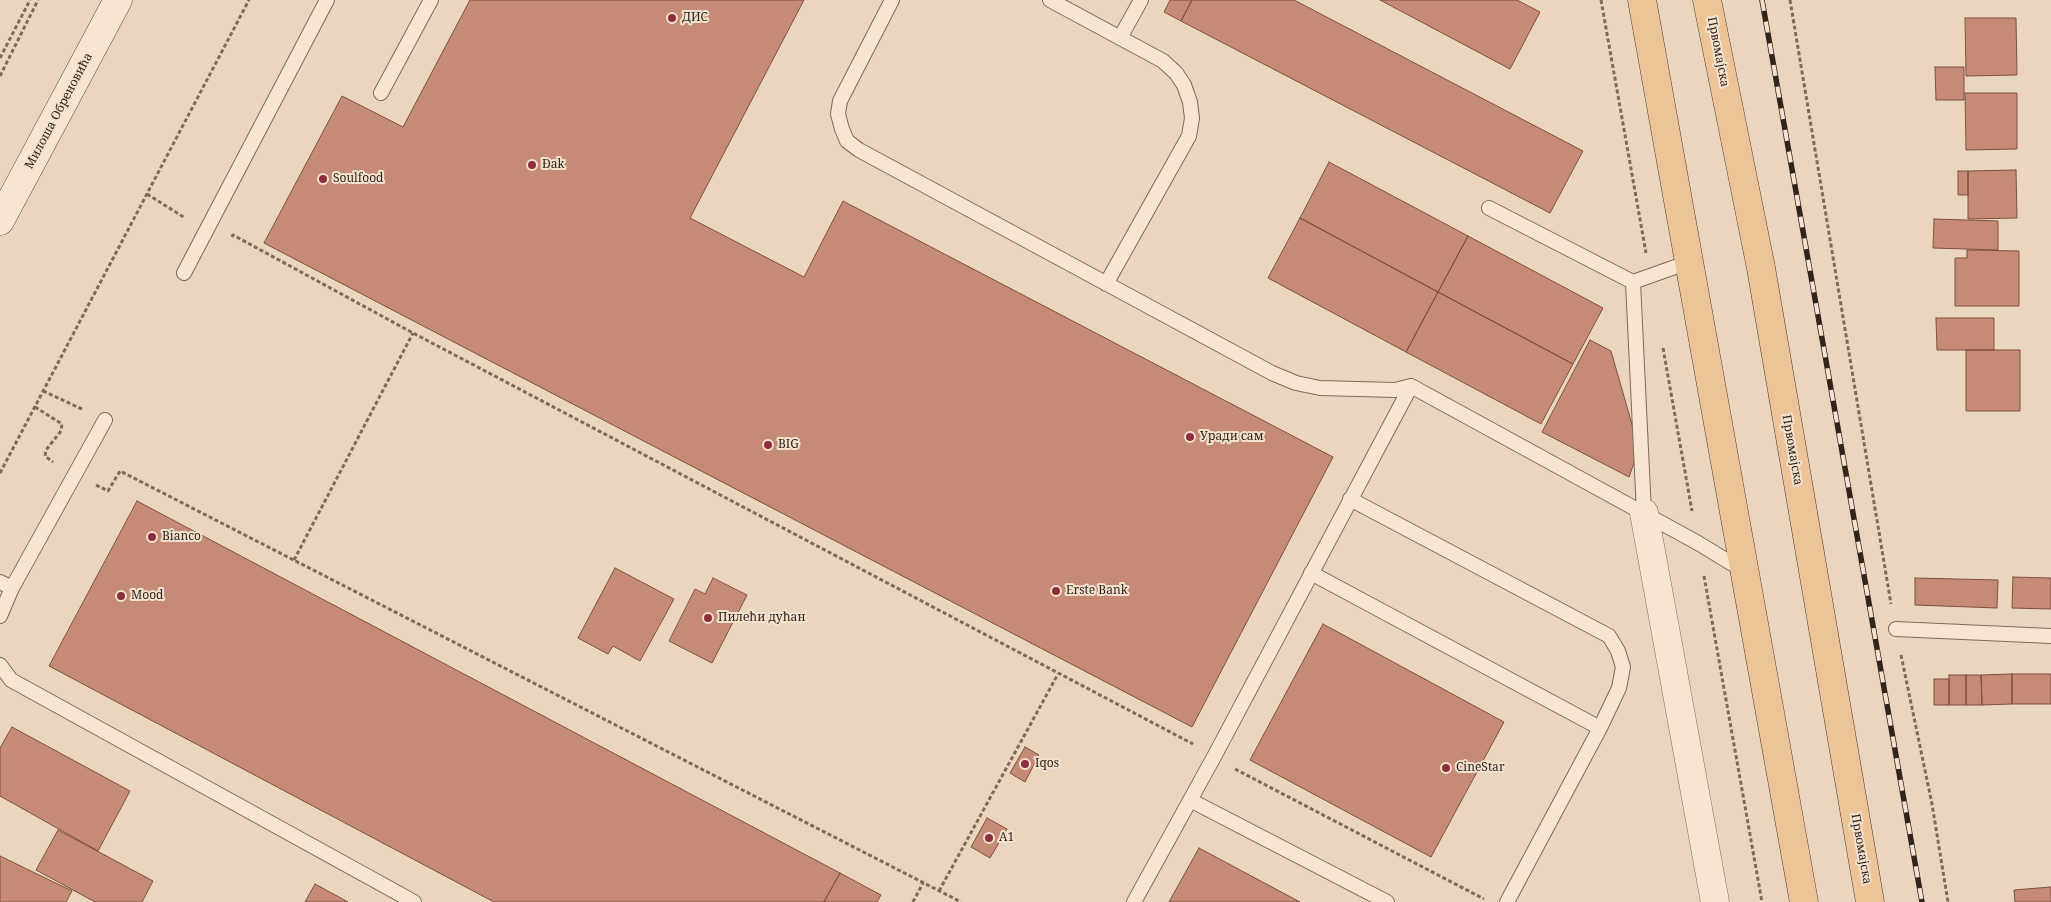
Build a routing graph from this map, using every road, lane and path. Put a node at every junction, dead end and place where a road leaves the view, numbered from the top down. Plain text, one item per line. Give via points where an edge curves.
1 (30, 0) edge
2 (38, 0) edge
3 (118, 0) edge
4 (249, 0) edge
5 (327, 0) edge
6 (431, 0) edge
7 (892, 0) edge
8 (1050, 0) edge
9 (1141, 0) edge
10 (1601, 0) edge
11 (1642, 0) edge
12 (1707, 0) edge
13 (1790, 0) edge
14 (1120, 38) junction
15 (0, 58) edge
16 (0, 76) edge
17 (381, 93) dead end
18 (147, 194) junction
19 (1489, 208) dead end
20 (0, 221) edge
21 (207, 230) junction
22 (1689, 262) junction
23 (184, 273) dead end
24 (1650, 276) junction
25 (1633, 282) junction
26 (1106, 284) junction
27 (413, 333) junction
28 (1663, 347) dead end
29 (1411, 386) junction
30 (43, 391) junction
31 (35, 407) junction
32 (105, 420) joint
33 (0, 473) edge
34 (75, 473) junction
35 (1350, 499) junction
36 (1644, 513) junction
37 (1698, 543) junction
38 (294, 560) junction
39 (1744, 571) junction
40 (1311, 573) junction
41 (6, 585) edge
42 (0, 616) edge
43 (1896, 629) junction
44 (2051, 636) edge
45 (0, 665) edge
46 (1058, 674) junction
47 (1600, 728) junction
48 (1215, 755) junction
49 (1190, 800) junction
50 (923, 883) junction
51 (938, 891) junction
52 (414, 902) edge
53 (912, 902) edge
54 (961, 902) edge
55 (1134, 902) edge
56 (1387, 902) edge
57 (1489, 902) edge
58 (1507, 902) edge
59 (1715, 902) edge
60 (1762, 902) edge
61 (1804, 902) edge
62 (1870, 902) edge
63 (1948, 902) edge

1 - 15 path
2 - 16 path
3 - 20 street, Милоша Обреновића
4 - 18 path
5 - 21 lane
6 - 17 lane
7 - 26 lane via 840,101 838,114 847,141 884,165
8 - 14 lane
9 - 14 lane
10 - 24 path
11 - 22 main road
12 - 62 main road, Првомајска via 1762,268
13 - 43 path
14 - 26 lane via 1163,60 1176,73 1184,85 1192,118 1189,136
18 - 21 path
18 - 30 path
19 - 25 lane
21 - 23 lane
21 - 27 path via 228,243 233,235
22 - 24 lane
22 - 39 main road
24 - 25 lane
25 - 36 lane
26 - 29 lane via 1296,383 1340,389 1395,390
27 - 38 path
27 - 46 path
28 - 37 path
29 - 35 lane
29 - 36 lane
30 - 31 path
30 - 32 path
31 - 33 path
31 - 34 path via 62,424 45,456
32 - 34 lane
34 - 38 path via 108,491 120,471
34 - 41 lane
35 - 40 lane
35 - 47 lane via 1609,636 1623,667 1619,688
36 - 37 lane
36 - 59 street
37 - 39 lane
37 - 60 path
38 - 50 path
39 - 61 main road
40 - 47 lane
40 - 48 lane
41 - 42 lane
43 - 44 lane
43 - 63 path via 1932,804
45 - 52 lane via 11,680
46 - 48 path
46 - 51 path
47 - 58 lane
48 - 49 lane
48 - 57 path via 1238,772
49 - 55 lane
49 - 56 lane
50 - 51 path
50 - 53 path
51 - 54 path

